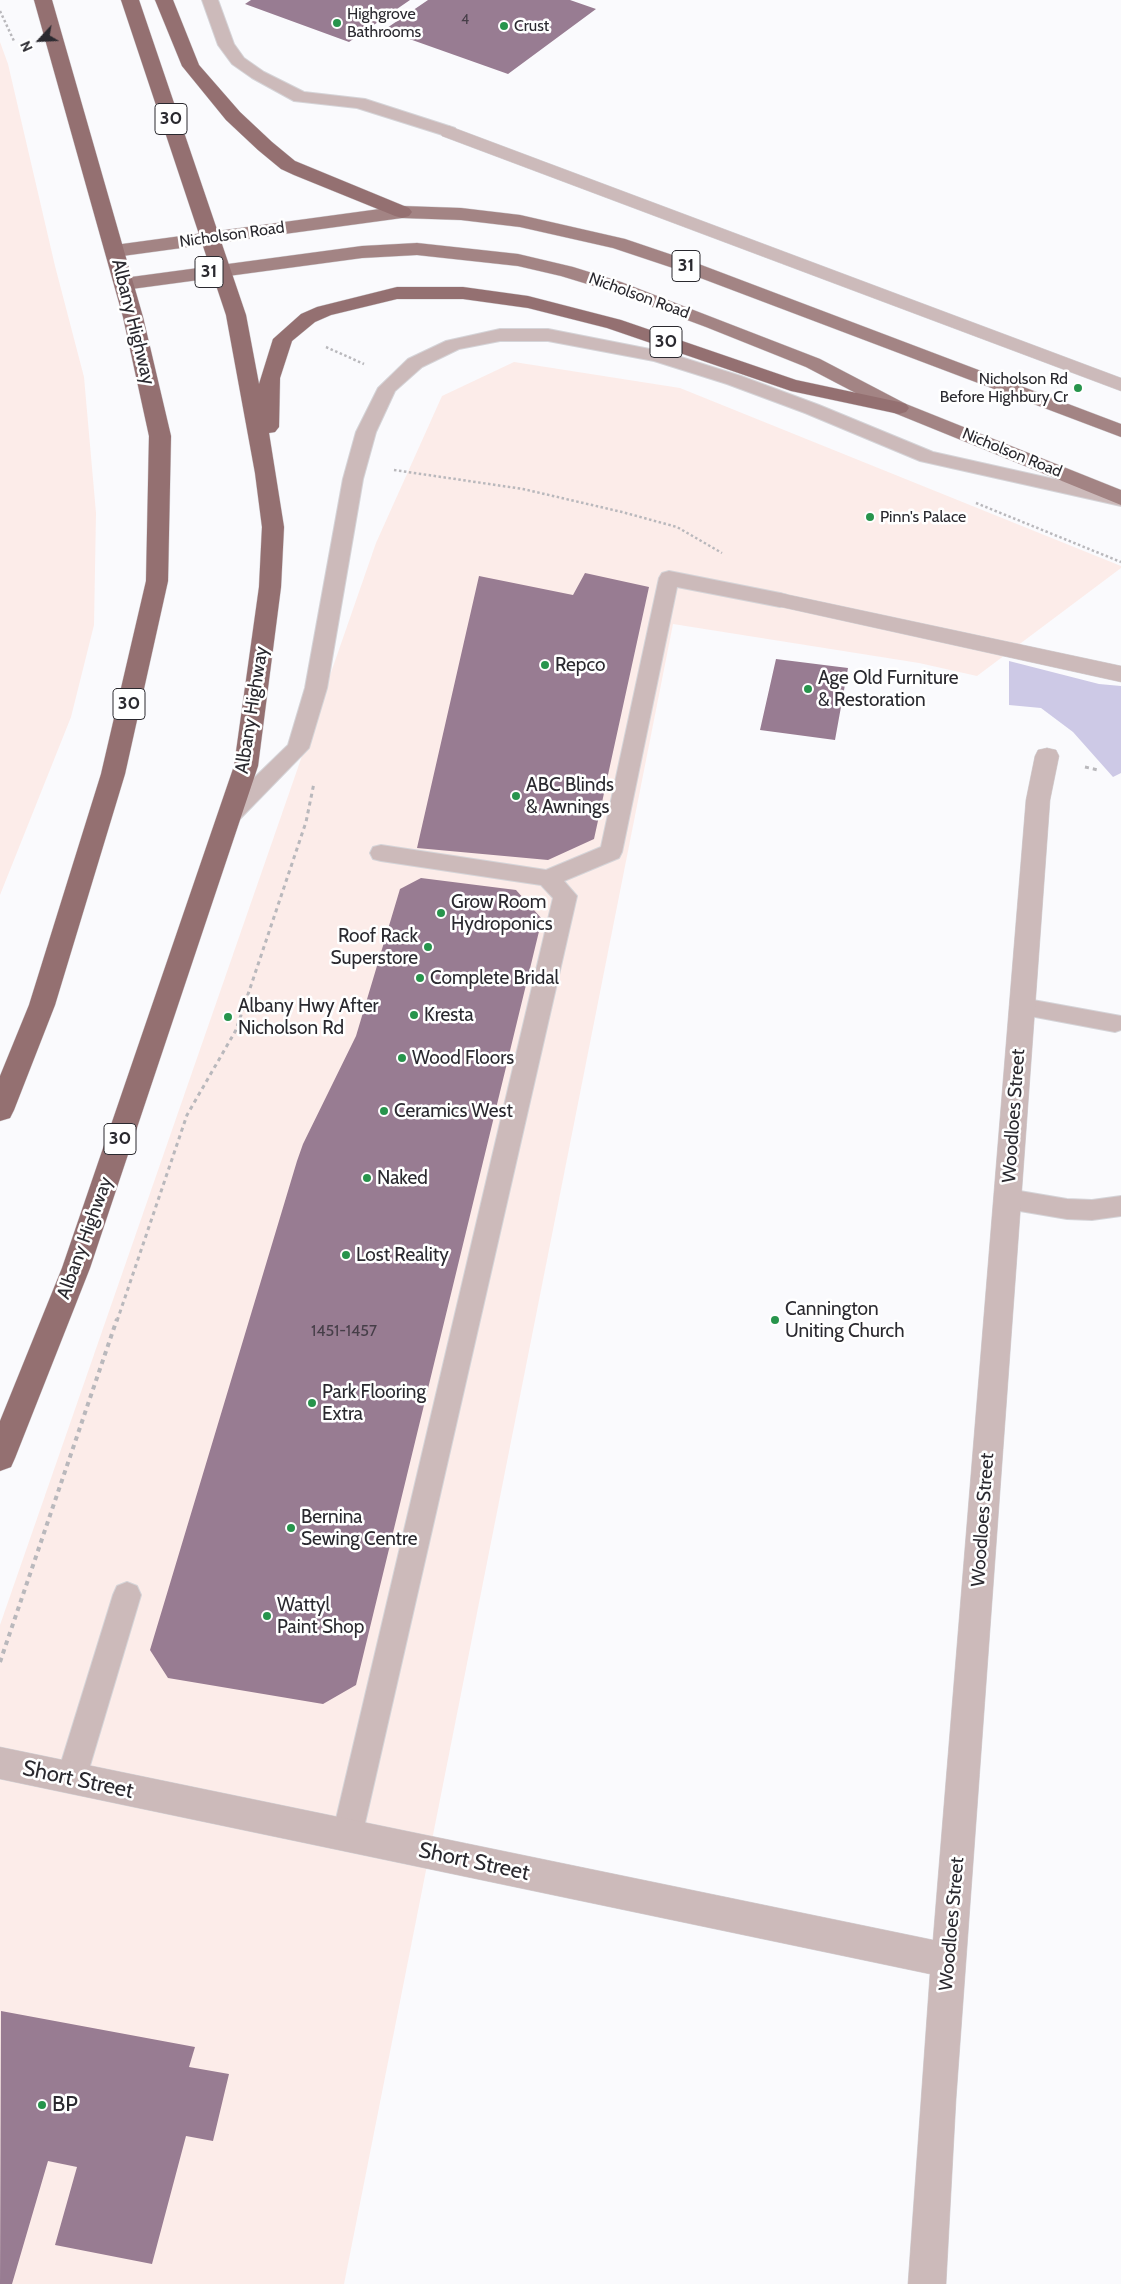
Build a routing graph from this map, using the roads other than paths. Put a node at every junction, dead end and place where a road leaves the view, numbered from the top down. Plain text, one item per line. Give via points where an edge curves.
1 (43, 0) edge
2 (130, 0) edge
3 (164, 0) edge
4 (210, 0) edge
5 (449, 132) joint
6 (402, 212) junction
7 (210, 238) junction
8 (115, 251) junction
9 (221, 270) junction
10 (124, 284) junction
11 (1121, 385) edge
12 (899, 408) junction
13 (1121, 431) edge
14 (266, 473) junction
15 (1121, 499) edge
16 (780, 600) joint
17 (1121, 674) edge
18 (1047, 756) dead end
19 (229, 816) junction
20 (381, 853) dead end
21 (548, 878) junction
22 (1022, 1007) junction
23 (1115, 1023) dead end
24 (0, 1110) edge
25 (1008, 1199) junction
26 (1121, 1206) edge
27 (0, 1458) edge
28 (127, 1596) dead end
29 (0, 1763) edge
30 (71, 1779) junction
31 (347, 1836) junction
32 (949, 1960) junction
33 (927, 2284) edge

1 - 8 highway, Albany Highway / 30
2 - 7 highway, Albany Highway / 30
3 - 6 highway, 30 via 191,66 233,116 264,146 288,165
4 - 5 lane via 226,45 238,61 258,75 300,98 359,103
5 - 11 street
6 - 7 main road, Nicholson Road / 31
6 - 13 main road, Nicholson Road / 31 via 462,214 520,221 618,243
7 - 8 main road, Nicholson Road / 31
7 - 9 highway, Albany Highway / 30
8 - 10 highway, Albany Highway / 30
9 - 10 main road, Nicholson Road / 31
9 - 12 main road, Nicholson Road / 31 via 362,252 417,249 518,260 598,281 713,323 813,363
9 - 14 highway, Albany Highway / 30 via 236,315
10 - 24 highway, Albany Highway / 30 via 160,436 157,581 113,774 42,1005
12 - 14 highway, 30 via 791,385 614,324 528,302 463,293 397,293 324,311 308,318 283,339 270,378
12 - 15 main road, Nicholson Road / 31
14 - 19 highway, Albany Highway / 30 via 273,528 270,587 246,766
15 - 19 lane via 927,457 812,409 658,356 548,334 500,335 454,345 415,363 387,388 366,432 353,479 316,688 298,748
16 - 17 street
16 - 21 lane via 673,579 610,852
18 - 22 street, Woodloes Street via 1038,800
19 - 27 highway, Albany Highway / 30 via 76,1268
20 - 21 lane
21 - 31 lane via 565,896
22 - 23 lane
22 - 25 street, Woodloes Street
25 - 26 lane via 1066,1209
25 - 32 street, Woodloes Street
28 - 30 lane
29 - 30 street, Short Street
30 - 31 street, Short Street
31 - 32 street, Short Street
32 - 33 street, Woodloes Street

